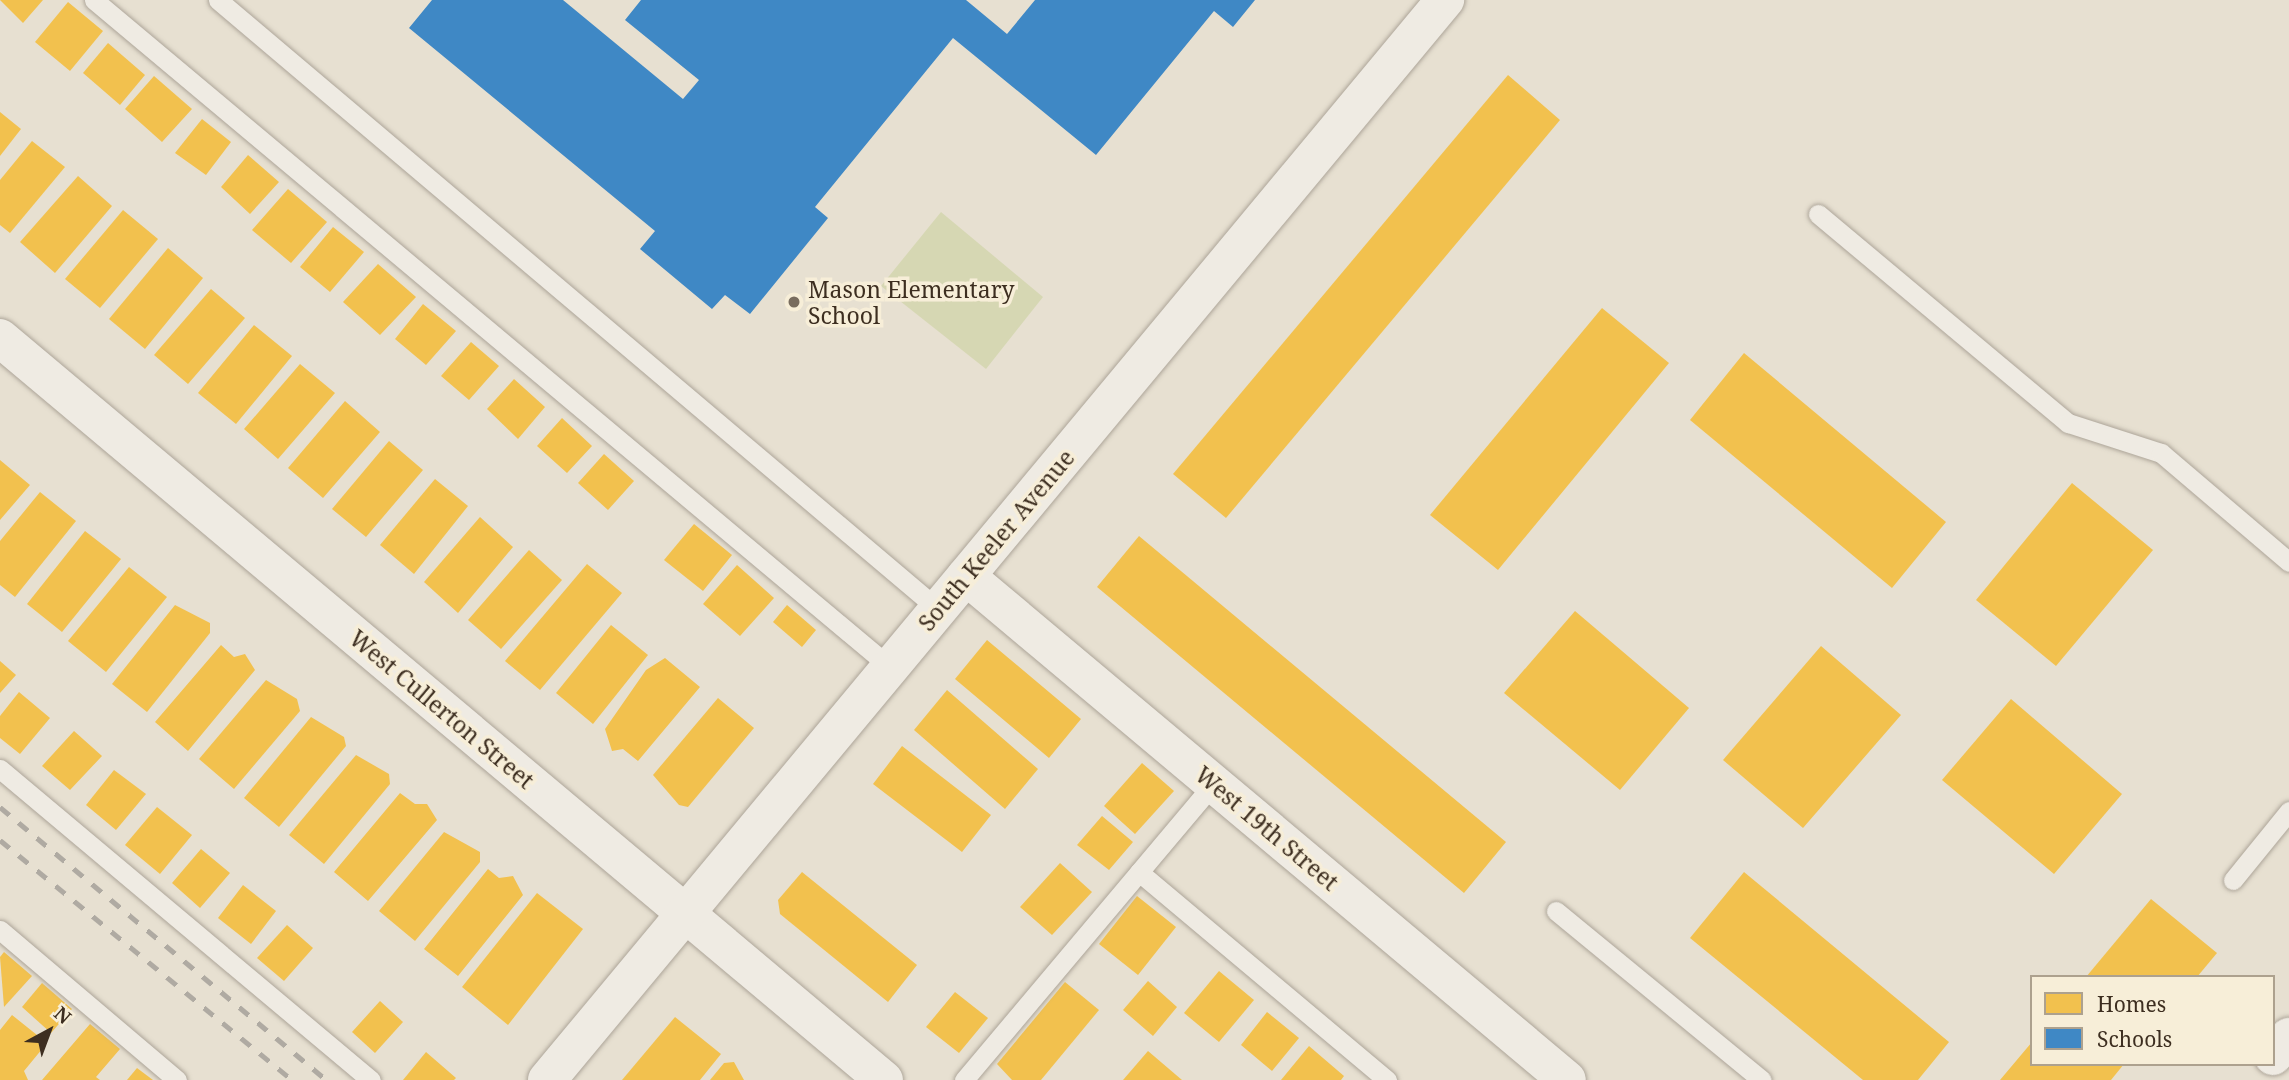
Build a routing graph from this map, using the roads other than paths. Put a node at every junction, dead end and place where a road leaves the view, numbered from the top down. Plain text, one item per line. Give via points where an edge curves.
1 (94, 0) edge
2 (218, 0) edge
3 (1444, 0) edge
4 (1818, 214) dead end
5 (0, 338) edge
6 (2289, 562) edge
7 (966, 576) junction
8 (939, 609) junction
9 (890, 667) junction
10 (0, 769) edge
11 (1214, 783) junction
12 (2289, 811) edge
13 (1139, 872) junction
14 (2234, 880) dead end
15 (1556, 911) dead end
16 (686, 914) junction
17 (0, 930) edge
18 (2289, 1037) edge
19 (2275, 1054) edge
20 (2264, 1066) edge
21 (177, 1080) edge
22 (371, 1080) edge
23 (547, 1080) edge
24 (884, 1080) edge
25 (964, 1080) edge
26 (1387, 1080) edge
27 (1567, 1080) edge
28 (1762, 1080) edge
29 (2253, 1080) edge

1 - 9 lane
2 - 8 lane
3 - 7 street, South Keeler Avenue
4 - 6 lane via 2068,422 2161,453
5 - 16 street, West Cullerton Street
7 - 8 street, South Keeler Avenue
7 - 11 street, West 19th Street
8 - 9 street, South Keeler Avenue
9 - 16 street, South Keeler Avenue
10 - 22 lane
11 - 13 lane
11 - 27 street, West 19th Street
12 - 14 lane
13 - 25 lane
13 - 26 lane
15 - 28 lane
16 - 23 street, South Keeler Avenue
16 - 24 street, West Cullerton Street
17 - 21 lane
18 - 19 street
20 - 29 street

